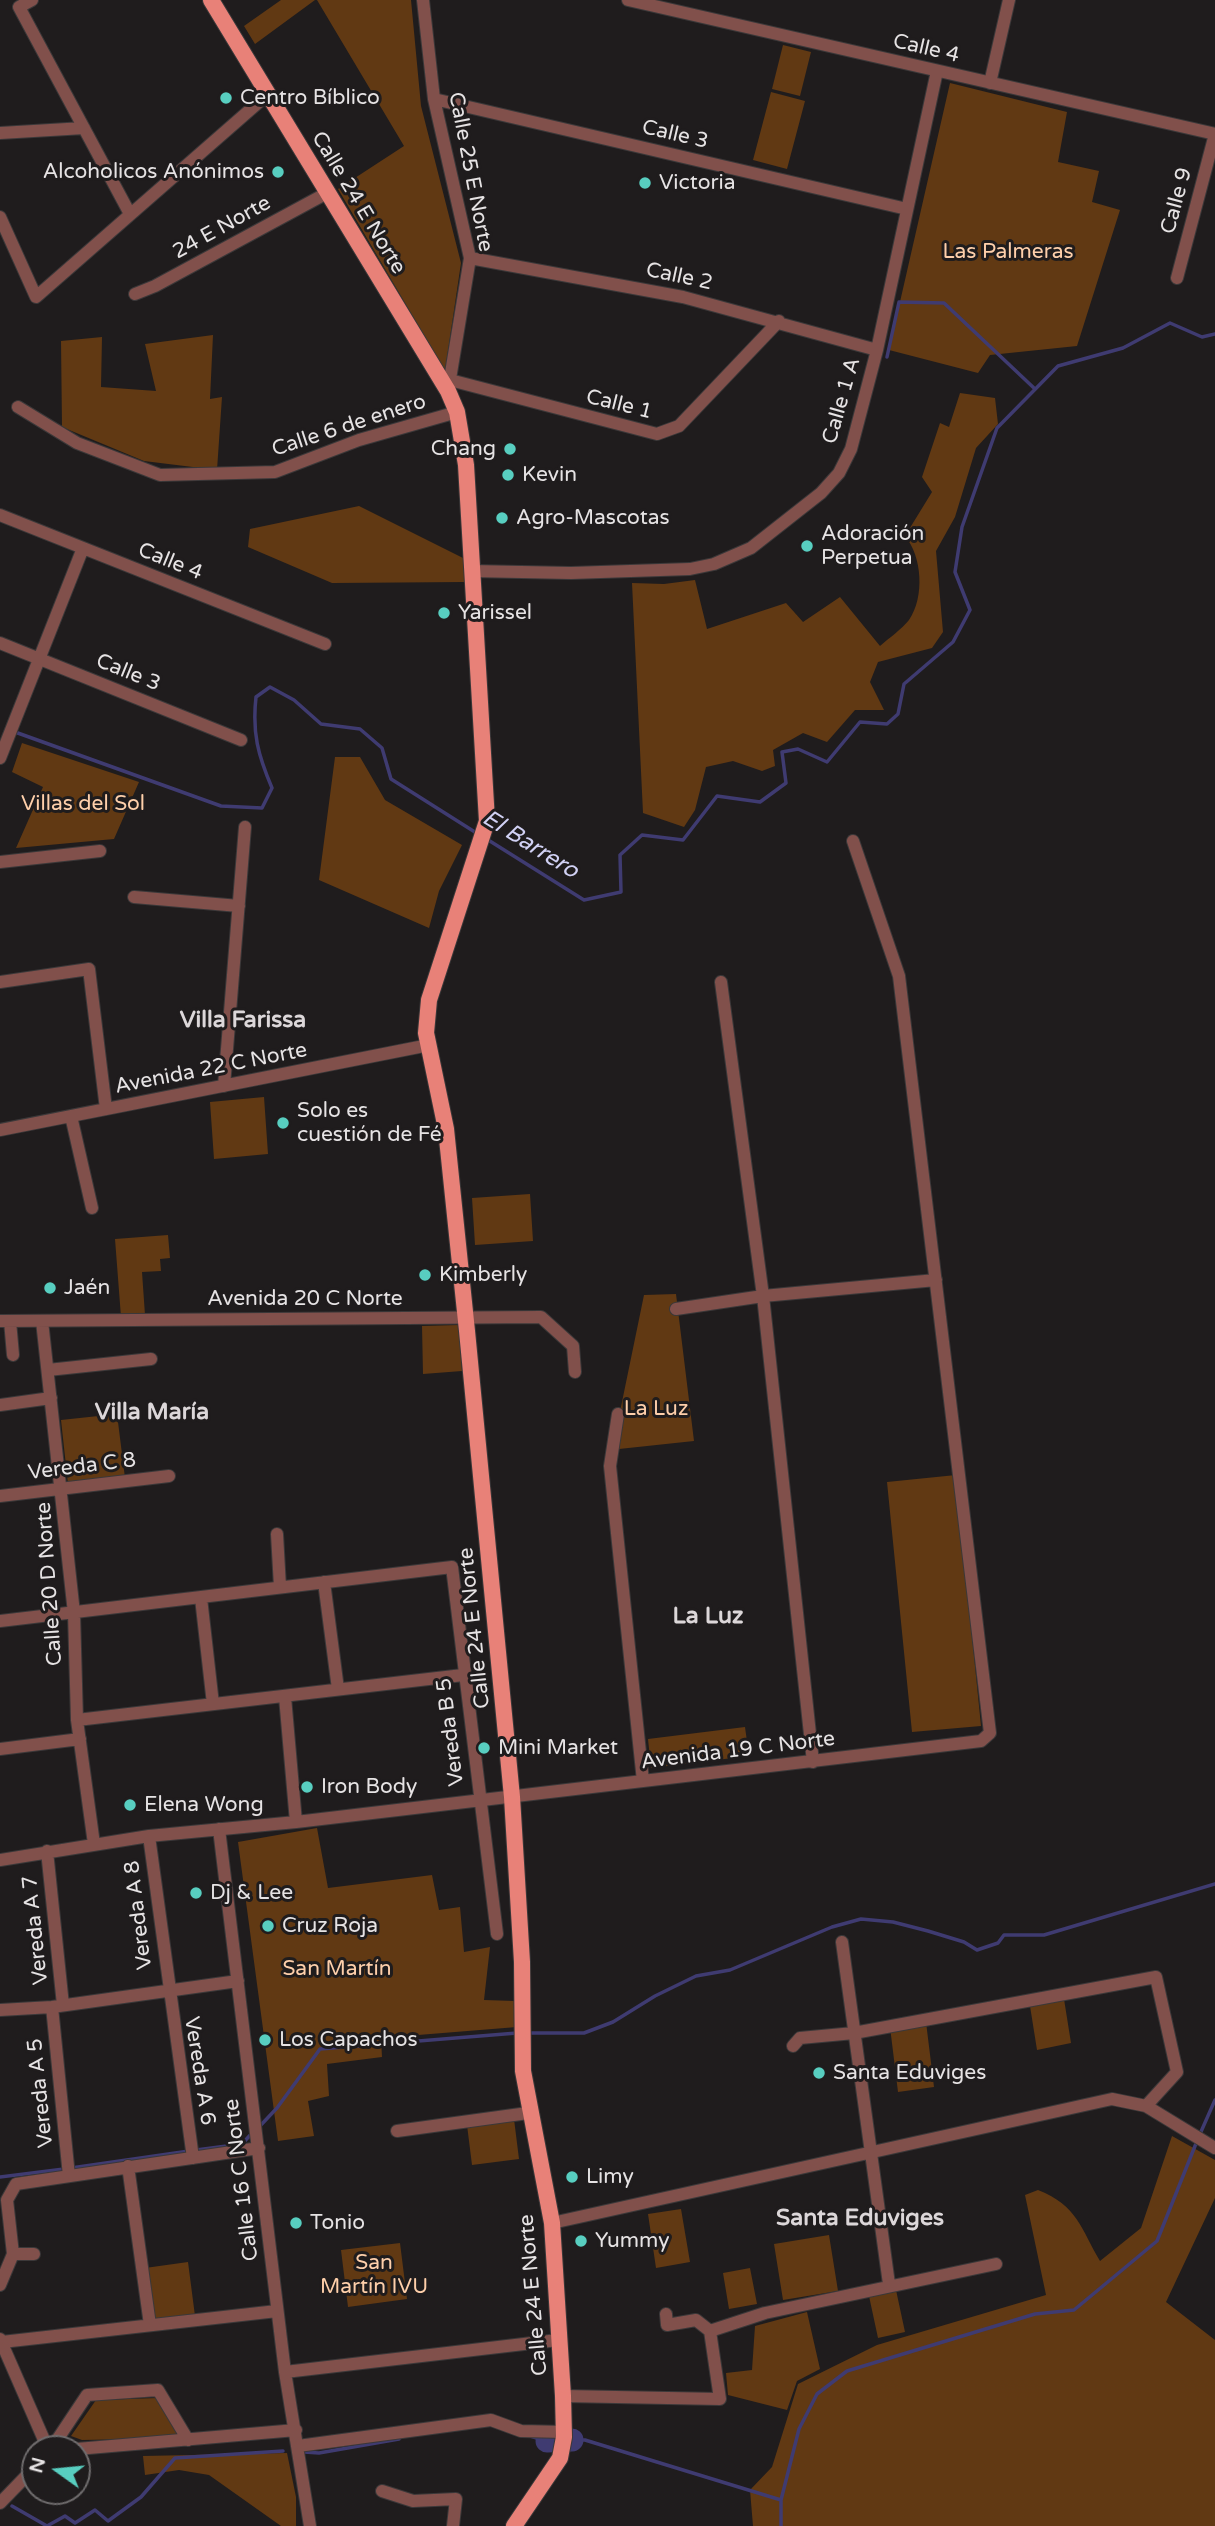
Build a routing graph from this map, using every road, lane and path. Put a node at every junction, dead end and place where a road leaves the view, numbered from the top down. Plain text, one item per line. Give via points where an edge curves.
1 (32, 0) edge
2 (211, 0) edge
3 (423, 0) edge
4 (628, 0) edge
5 (1009, 0) edge
6 (937, 71) junction
7 (990, 83) junction
8 (267, 95) junction
9 (434, 99) junction
10 (84, 128) junction
11 (0, 133) edge
12 (1215, 134) edge
13 (327, 193) junction
14 (907, 209) junction
15 (130, 214) junction
16 (0, 217) edge
17 (470, 258) junction
18 (1177, 278) dead end
19 (135, 294) dead end
20 (779, 321) junction
21 (877, 350) junction
22 (449, 386) junction
23 (18, 407) dead end
24 (457, 412) junction
25 (0, 515) edge
26 (83, 548) junction
27 (471, 571) junction
28 (0, 643) edge
29 (325, 644) dead end
30 (41, 659) junction
31 (241, 740) dead end
32 (0, 758) edge
33 (245, 827) dead end
34 (853, 841) dead end
35 (100, 851) dead end
36 (0, 862) edge
37 (134, 897) dead end
38 (239, 906) junction
39 (0, 982) edge
40 (721, 982) dead end
41 (429, 1045) junction
42 (224, 1086) junction
43 (106, 1109) junction
44 (71, 1116) junction
45 (0, 1130) edge
46 (92, 1208) dead end
47 (936, 1280) junction
48 (763, 1296) junction
49 (676, 1309) dead end
50 (465, 1317) junction
51 (5, 1321) edge
52 (42, 1321) junction
53 (13, 1355) dead end
54 (152, 1359) dead end
55 (48, 1370) junction
56 (575, 1372) dead end
57 (51, 1398) junction
58 (0, 1405) edge
59 (618, 1414) dead end
60 (169, 1476) dead end
61 (63, 1490) junction
62 (0, 1496) edge
63 (277, 1534) dead end
64 (324, 1582) junction
65 (280, 1587) junction
66 (201, 1598) junction
67 (74, 1613) junction
68 (0, 1621) edge
69 (463, 1675) junction
70 (338, 1689) junction
71 (285, 1696) junction
72 (213, 1704) junction
73 (77, 1720) junction
74 (80, 1739) junction
75 (0, 1749) edge
76 (813, 1762) junction
77 (643, 1781) junction
78 (513, 1797) junction
79 (478, 1800) junction
80 (296, 1822) junction
81 (219, 1829) junction
82 (149, 1836) junction
83 (94, 1844) junction
84 (47, 1852) junction
85 (0, 1860) edge
86 (497, 1934) dead end
87 (842, 1942) dead end
88 (238, 1981) junction
89 (168, 1989) junction
90 (58, 2006) junction
91 (0, 2010) edge
92 (855, 2033) junction
93 (793, 2046) dead end
94 (1146, 2106) junction
95 (528, 2113) junction
96 (397, 2131) dead end
97 (258, 2143) junction
98 (1213, 2147) edge
99 (871, 2153) junction
100 (193, 2157) junction
101 (128, 2166) junction
102 (69, 2175) junction
103 (552, 2223) junction
104 (34, 2254) dead end
105 (13, 2255) junction
106 (996, 2264) dead end
107 (889, 2284) junction
108 (0, 2285) edge
109 (277, 2311) junction
110 (666, 2314) dead end
111 (150, 2325) junction
112 (710, 2331) junction
113 (1, 2340) edge
114 (558, 2340) junction
115 (285, 2372) junction
116 (563, 2396) junction
117 (296, 2430) junction
118 (564, 2434) junction
119 (44, 2435) edge
120 (60, 2435) edge
121 (188, 2440) junction
122 (298, 2446) junction
123 (91, 2448) edge
124 (21, 2482) edge
125 (382, 2491) dead end
126 (0, 2504) edge
127 (310, 2526) edge
128 (453, 2526) edge
129 (514, 2526) edge

1 - 10 street via 19,7
2 - 8 main road, Calle 24 E Norte
3 - 9 street, Calle 25 E Norte
4 - 6 street, Calle 4
5 - 7 street
6 - 7 street, Calle 4
6 - 14 street, Calle 1 A
7 - 12 street, Calle 4
8 - 13 main road, Calle 24 E Norte
8 - 15 street
9 - 14 street, Calle 3
9 - 17 street, Calle 25 E Norte
10 - 11 street
10 - 15 street
12 - 18 street, Calle 9
13 - 19 street, 24 E Norte
13 - 22 main road, Calle 24 E Norte
14 - 21 street, Calle 1 A
15 - 16 street via 36,296
17 - 20 street, Calle 2 via 683,297
17 - 22 street, Calle 25 E Norte
20 - 21 street, Calle 2
20 - 22 street, Calle 1 via 679,426 657,434
21 - 27 street, Calle 1 A via 851,449 839,473 780,528 733,558 690,569
22 - 24 main road, Calle 24 E Norte
23 - 24 street, Calle 6 de enero via 77,443 160,475 275,472 359,440
24 - 27 main road via 466,465
25 - 26 street, Calle 4
26 - 29 street, Calle 4
26 - 30 street
27 - 41 main road, Calle 24 E Norte via 485,828 429,1000
28 - 30 street, Calle 3
30 - 31 street, Calle 3
30 - 32 street
33 - 38 street
34 - 47 street via 899,976
35 - 36 street
37 - 38 street
38 - 42 street
39 - 43 street via 89,969
40 - 48 street
41 - 42 street, Avenida 22 C Norte
41 - 50 main road, Calle 24 E Norte via 446,1129
42 - 43 street, Avenida 22 C Norte
43 - 44 street, Avenida 22 C Norte
44 - 45 street, Avenida 22 C Norte
44 - 46 street
47 - 48 street
47 - 76 street, Avenida 19 C Norte via 990,1733 981,1741
48 - 49 street
48 - 76 street
50 - 52 street, Avenida 20 C Norte
50 - 56 street, Avenida 20 C Norte via 541,1317 573,1346
50 - 78 main road, Calle 24 E Norte
51 - 52 street, Avenida 20 C Norte
51 - 53 street
52 - 55 street, Calle 20 D Norte
54 - 55 street
55 - 57 street, Calle 20 D Norte
57 - 58 street
57 - 61 street, Calle 20 D Norte
59 - 77 street via 610,1466
60 - 61 street, Vereda C 8
61 - 62 street, Vereda C 8
61 - 67 street, Calle 20 D Norte
63 - 65 street
64 - 65 street
64 - 69 street, Vereda B 5 via 452,1567
64 - 70 street
65 - 66 street
66 - 67 street
66 - 72 street
67 - 68 street
67 - 73 street, Calle 20 D Norte
69 - 70 street
69 - 79 street, Vereda B 5
70 - 71 street
71 - 72 street
71 - 80 street
72 - 73 street
73 - 74 street, Calle 20 D Norte
74 - 75 street
74 - 83 street, Calle 20 D Norte
76 - 77 street, Avenida 19 C Norte
77 - 78 street, Avenida 19 C Norte
78 - 79 street, Avenida 19 C Norte
78 - 95 main road, Calle 24 E Norte
79 - 80 street, Avenida 19 C Norte
79 - 86 street, Vereda B 5
80 - 81 street, Avenida 19 C Norte
81 - 82 street, Avenida 19 C Norte
81 - 88 street, Calle 16 C Norte
82 - 83 street, Avenida 19 C Norte
82 - 89 street, Vereda A 8
83 - 84 street, Avenida 19 C Norte
84 - 85 street, Avenida 19 C Norte
84 - 90 street, Vereda A 7
87 - 92 street
88 - 89 street
88 - 97 street, Calle 16 C Norte
89 - 90 street
89 - 100 street, Vereda A 6
90 - 91 street
90 - 102 street, Vereda A 5
92 - 93 street via 800,2038
92 - 94 street via 1156,1977 1177,2072
92 - 99 street
94 - 98 street
94 - 99 street via 1112,2099
95 - 96 street
95 - 103 main road, Calle 24 E Norte
97 - 100 street
97 - 109 street, Calle 16 C Norte
99 - 103 street
99 - 107 street
100 - 101 street
101 - 102 street
101 - 111 street
102 - 105 street via 16,2183 11,2188 7,2200
103 - 114 main road, Calle 24 E Norte
104 - 105 street
105 - 108 street
106 - 107 street
107 - 112 street
109 - 111 street
109 - 115 street, Calle 16 C Norte
110 - 112 street via 667,2325 696,2320
111 - 113 street
112 - 116 street via 720,2399
113 - 119 street
114 - 115 street
114 - 116 main road, Calle 24 E Norte
115 - 117 street, Calle 16 C Norte
116 - 118 main road, Calle 24 E Norte
117 - 121 street
117 - 122 street, Calle 16 C Norte
118 - 122 street via 521,2431 491,2420
118 - 129 main road, Calle 24 E Norte via 560,2459
120 - 121 street via 87,2395 158,2390
121 - 123 street
122 - 127 street, Calle 16 C Norte
124 - 126 street
125 - 128 street via 413,2501 456,2499

